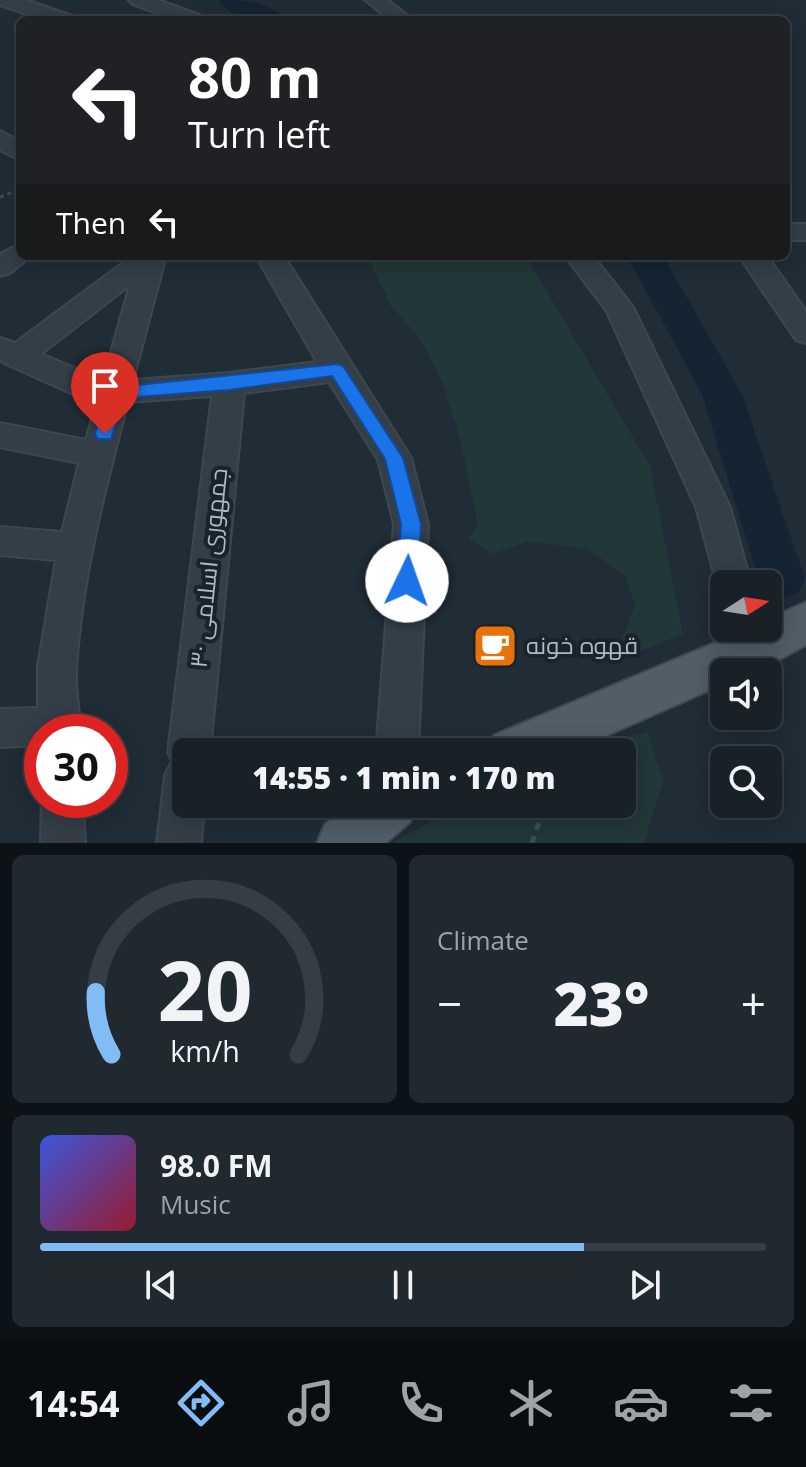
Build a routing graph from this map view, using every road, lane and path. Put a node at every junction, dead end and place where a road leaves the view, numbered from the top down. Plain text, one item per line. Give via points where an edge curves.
1 (6, 0) edge
2 (119, 0) edge
3 (139, 0) edge
4 (375, 0) edge
5 (53, 16) edge
6 (161, 16) edge
7 (184, 16) edge
8 (397, 16) edge
9 (0, 137) edge
10 (16, 150) edge
11 (145, 260) edge
12 (150, 260) edge
13 (272, 260) edge
14 (582, 260) edge
15 (756, 260) edge
16 (806, 333) edge
17 (8, 352) edge
18 (337, 370) junction
19 (229, 384) junction
20 (115, 392) junction
21 (0, 435) edge
22 (99, 455) junction
23 (0, 541) edge
24 (78, 548) junction
25 (729, 570) edge
26 (806, 622) edge
27 (782, 629) edge
28 (743, 642) edge
29 (59, 714) edge
30 (0, 728) edge
31 (24, 728) edge
32 (191, 738) edge
33 (398, 738) edge
34 (541, 738) edge
35 (62, 818) edge
36 (182, 818) edge
37 (374, 818) edge
38 (540, 818) edge
39 (63, 843) edge
40 (179, 843) edge
41 (344, 843) edge
42 (532, 843) edge

1 - 5 street
2 - 6 street
3 - 7 street
4 - 8 street
9 - 10 street
11 - 17 street
12 - 20 street
13 - 18 street
14 - 25 street via 619,307 713,507
15 - 16 street
17 - 20 street via 91,389
18 - 19 street
18 - 33 street via 394,458 411,524
19 - 20 street
19 - 32 street, جمهوری اسلامی ۳۰
20 - 22 street
21 - 22 street
22 - 24 street
23 - 24 street
24 - 29 street via 56,668
26 - 27 main road
28 - 34 main road
30 - 31 street
35 - 39 street
36 - 40 street
37 - 41 main road
38 - 42 path

